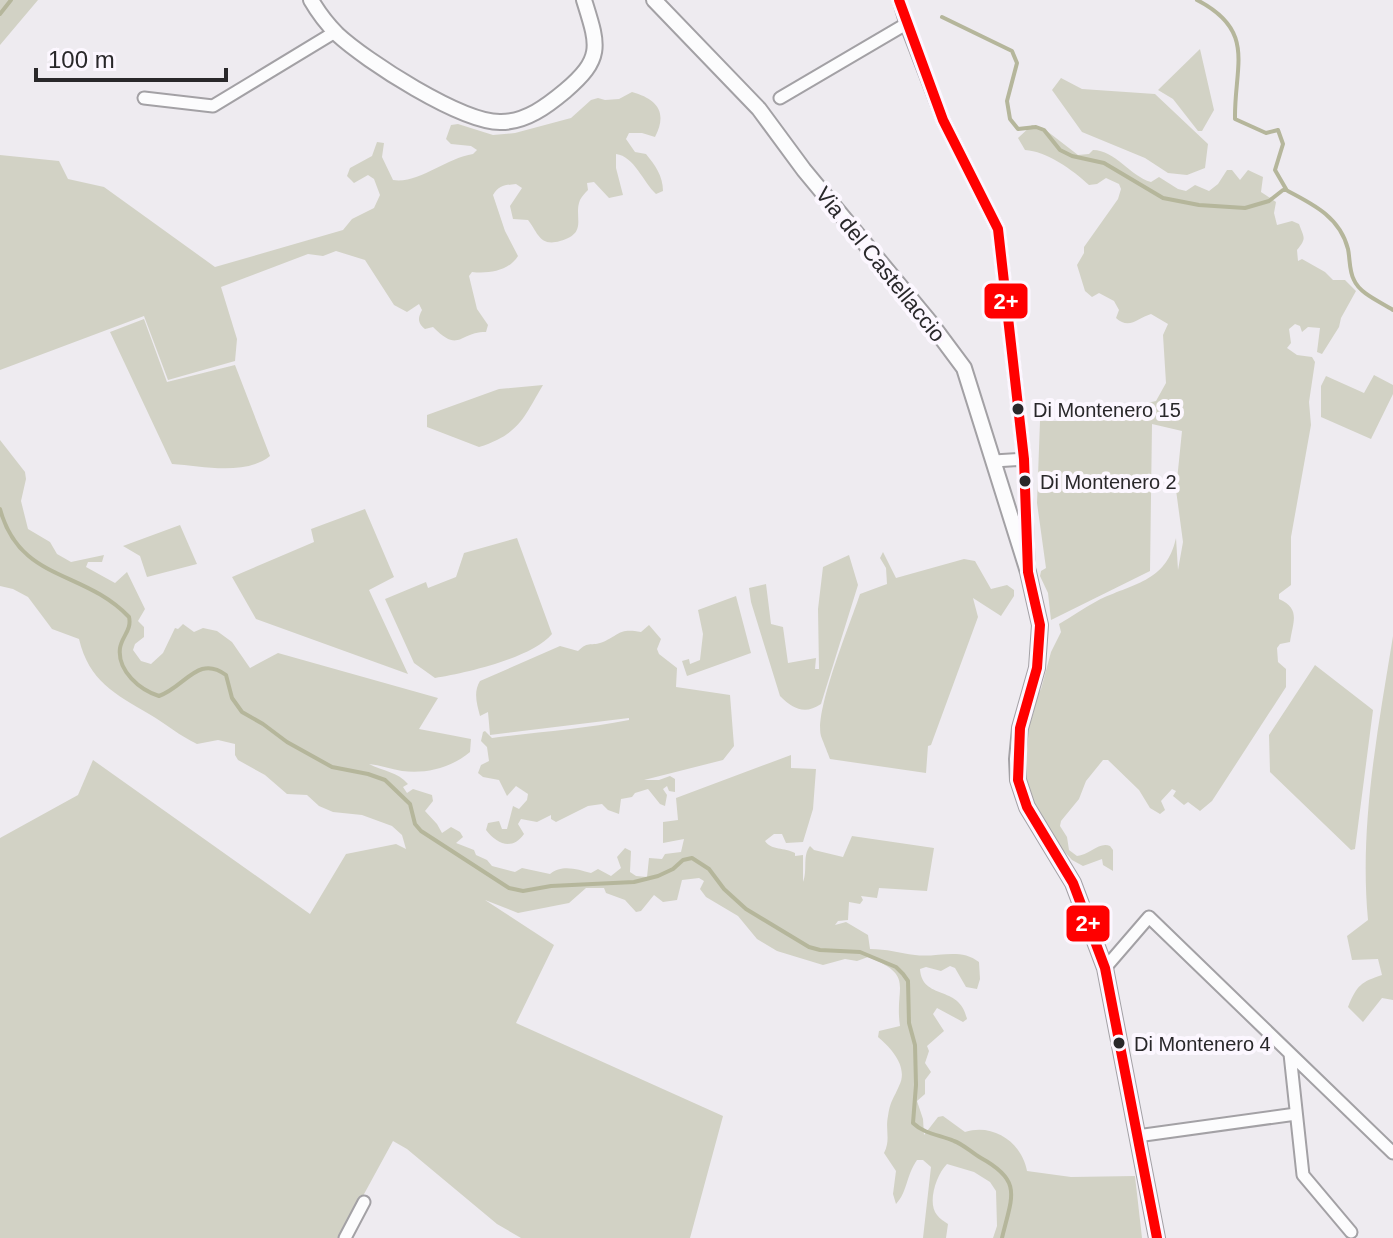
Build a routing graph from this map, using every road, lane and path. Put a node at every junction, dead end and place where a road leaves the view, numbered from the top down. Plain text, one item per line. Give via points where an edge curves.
1 (311, 0) edge
2 (584, 0) edge
3 (654, 0) edge
4 (899, 0) edge
5 (906, 24) junction
6 (335, 32) junction
7 (144, 98) dead end
8 (780, 98) dead end
9 (1024, 459) junction
10 (994, 461) junction
11 (1028, 572) junction
12 (1105, 968) junction
13 (1290, 1054) junction
14 (1296, 1114) junction
15 (1137, 1136) junction
16 (1393, 1153) edge
17 (364, 1202) dead end
18 (1351, 1232) dead end
19 (345, 1238) edge
20 (1157, 1238) edge

1 - 6 street
2 - 6 street via 595,34 593,63 543,108 504,123 486,122 439,100
3 - 10 street, Via del Castellaccio via 759,109 964,368
4 - 5 street
5 - 8 street
5 - 9 street via 943,120 998,229
6 - 7 street via 213,106
9 - 10 street
9 - 11 street
10 - 11 street, Via del Castellaccio
11 - 12 street, Via del Castellaccio via 1040,650 1020,728 1018,780 1027,807 1073,883
12 - 13 street via 1149,917
12 - 15 street, Via del Castellaccio
13 - 14 street
13 - 16 street
14 - 15 street
14 - 18 street via 1303,1175
15 - 20 street, Via del Castellaccio
17 - 19 street

